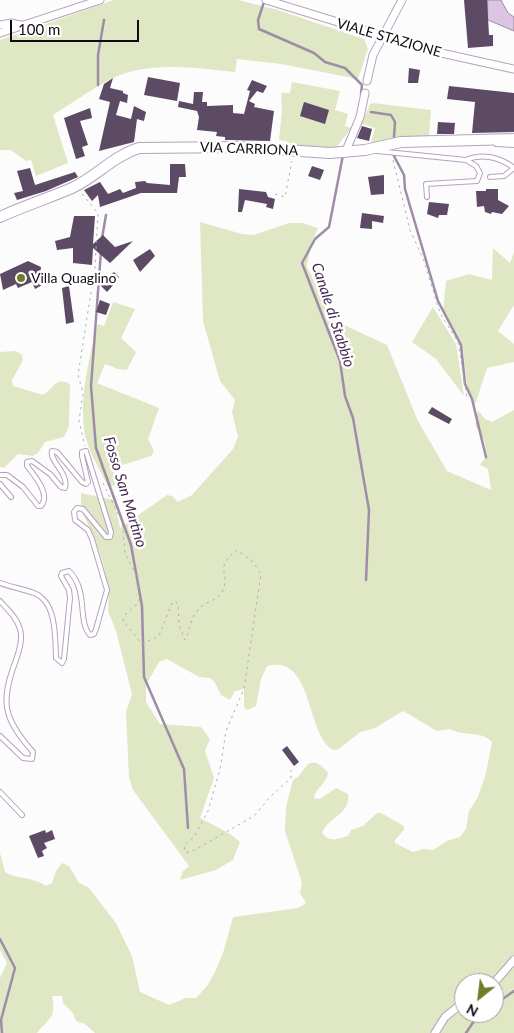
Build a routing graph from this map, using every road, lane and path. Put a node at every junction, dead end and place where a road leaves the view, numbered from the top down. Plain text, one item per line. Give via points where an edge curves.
1 (100, 0) edge
2 (266, 0) edge
3 (402, 0) edge
4 (0, 24) edge
5 (26, 26) junction
6 (0, 33) edge
7 (382, 36) junction
8 (514, 69) edge
9 (367, 81) dead end
10 (365, 93) dead end
11 (514, 139) edge
12 (473, 140) junction
13 (514, 146) edge
14 (292, 150) junction
15 (364, 150) junction
16 (390, 151) junction
17 (345, 153) junction
18 (466, 160) junction
19 (514, 168) edge
20 (490, 177) dead end
21 (74, 187) junction
22 (275, 194) dead end
23 (427, 197) dead end
24 (0, 217) edge
25 (467, 398) dead end
26 (86, 451) junction
27 (0, 475) edge
28 (103, 482) dead end
29 (0, 484) edge
30 (11, 497) dead end
31 (0, 583) edge
32 (0, 601) edge
33 (0, 736) edge
34 (291, 770) dead end
35 (0, 792) edge
36 (22, 816) dead end
37 (514, 960) edge
38 (503, 973) edge
39 (454, 1010) edge
40 (435, 1033) edge

1 - 5 street
2 - 7 street, VIALE STAZIONE
3 - 7 street
4 - 5 street
5 - 6 street
7 - 8 street, VIALE STAZIONE
7 - 9 street via 373,55
10 - 17 street via 360,117
11 - 12 main road, VIA CARRIONA
12 - 13 lane
12 - 15 main road, VIA CARRIONA via 401,142
14 - 17 main road, VIA CARRIONA
14 - 21 main road, VIA CARRIONA via 139,148 124,152
14 - 22 path via 292,169 284,197
15 - 16 lane
15 - 17 main road, VIA CARRIONA
16 - 18 lane
16 - 25 path via 410,230 424,261 440,313 458,342
18 - 19 lane via 477,155 492,157
18 - 23 lane via 480,173 476,181 426,184
19 - 20 lane via 504,176
21 - 24 main road, VIA CARRIONA
21 - 26 path via 98,213 95,267 78,375 83,394 80,429
26 - 27 lane via 82,452 88,478 86,484 57,452 52,451 52,458 61,468 65,488 32,461 27,462 44,493 41,506 23,487 7,475
26 - 31 lane via 111,532 110,537 106,537 83,509 77,508 74,512 75,520 88,530 92,539 106,590 94,634 86,629 81,593 69,571 61,576 70,598 62,663 56,658 48,605 35,594
28 - 34 path via 119,514 125,554 140,588 139,602 124,615 123,621 142,644 159,636 175,601 185,640 196,612 222,592 226,558 237,550 253,562 261,574 244,689 224,738 220,769 208,811 194,837 184,845 185,852 191,852 254,816 291,778
29 - 30 lane
32 - 33 lane via 17,621 21,632 6,696 6,710 17,734 33,752 32,759 24,758
35 - 36 lane
37 - 38 street
39 - 40 street

